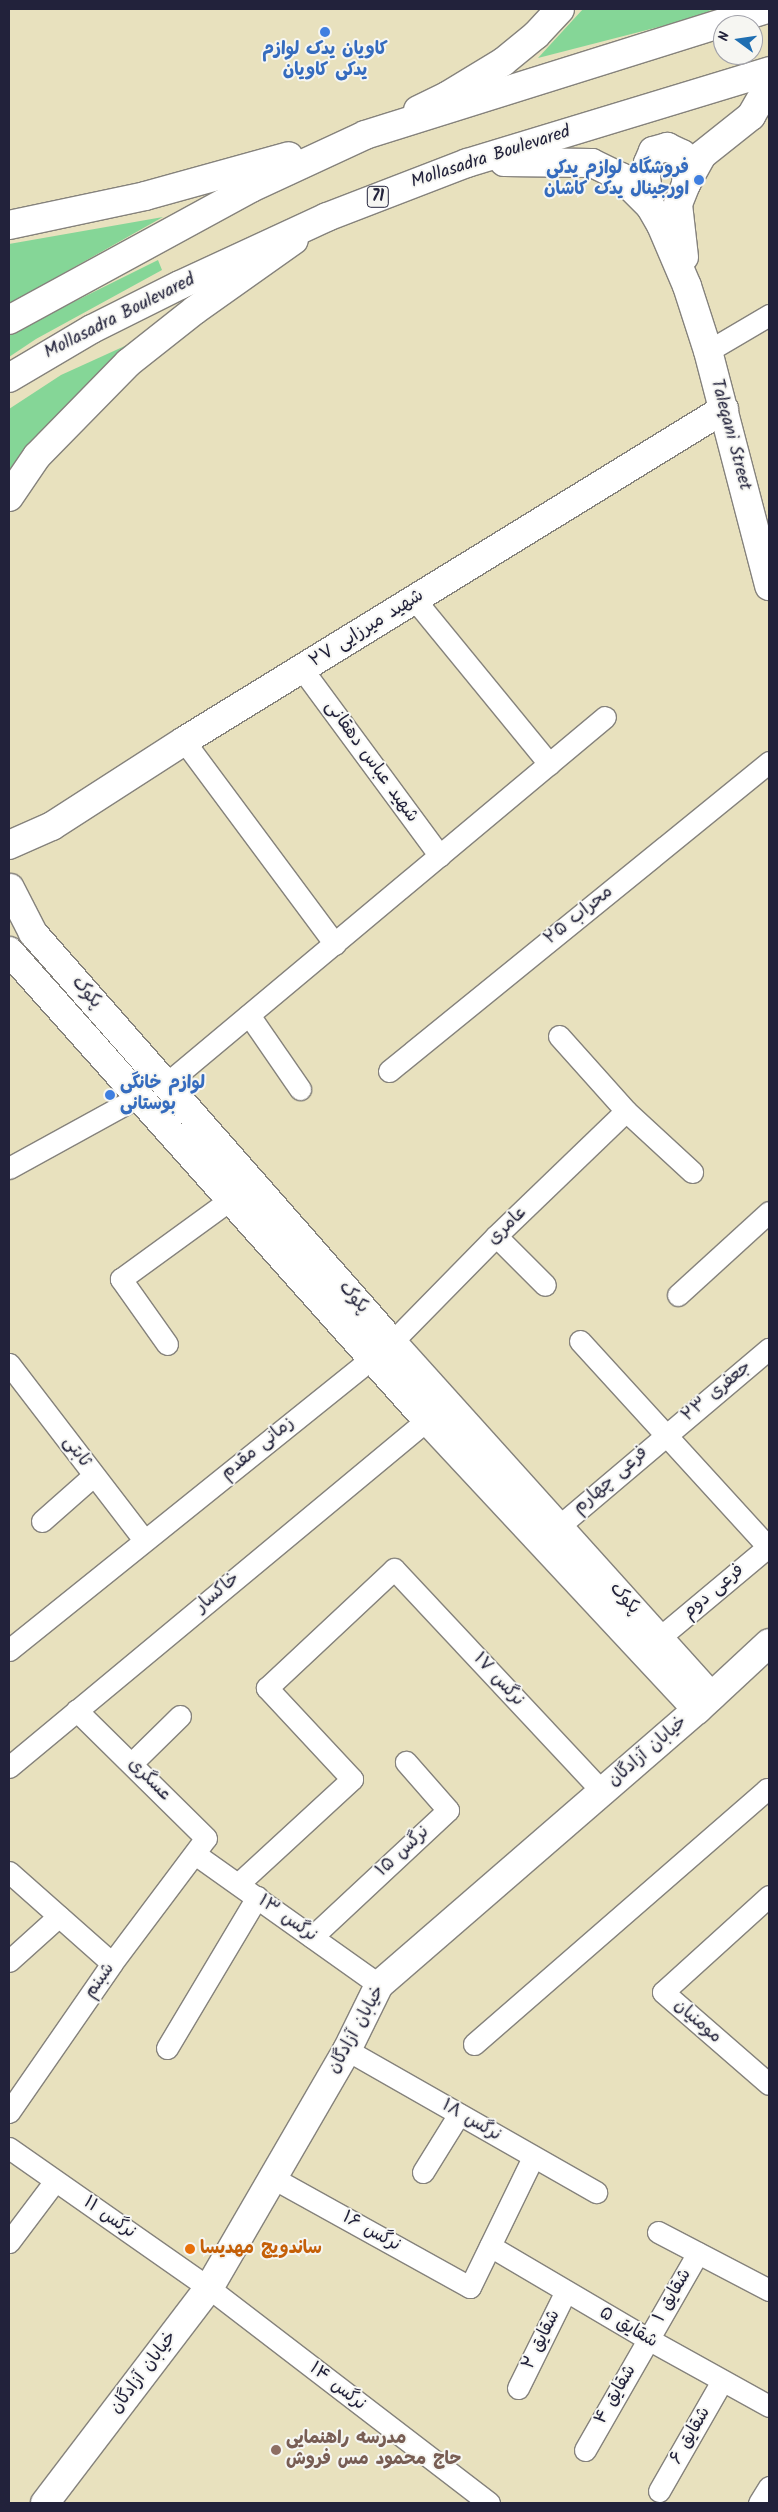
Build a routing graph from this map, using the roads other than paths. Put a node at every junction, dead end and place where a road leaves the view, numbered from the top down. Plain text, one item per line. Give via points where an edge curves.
1 (560, 9) edge
2 (767, 9) edge
3 (769, 71) edge
4 (769, 85) edge
5 (760, 113) edge
6 (365, 135) junction
7 (467, 163) junction
8 (686, 184) junction
9 (650, 206) junction
10 (327, 217) junction
11 (9, 225) edge
12 (687, 286) junction
13 (769, 315) edge
14 (9, 320) edge
15 (708, 351) junction
16 (9, 378) edge
17 (724, 409) junction
18 (9, 497) edge
19 (769, 586) edge
20 (415, 600) junction
21 (302, 669) junction
22 (605, 717) dead end
23 (184, 741) junction
24 (769, 762) edge
25 (549, 764) junction
26 (9, 847) edge
27 (440, 856) junction
28 (9, 888) edge
29 (335, 944) junction
30 (9, 951) edge
31 (249, 1016) junction
32 (559, 1036) dead end
33 (389, 1071) dead end
34 (166, 1084) junction
35 (300, 1089) dead end
36 (138, 1096) junction
37 (626, 1111) junction
38 (9, 1168) edge
39 (692, 1172) dead end
40 (231, 1199) junction
41 (769, 1212) edge
42 (496, 1236) junction
43 (545, 1285) dead end
44 (328, 1289) junction
45 (678, 1294) dead end
46 (580, 1341) dead end
47 (167, 1344) dead end
48 (382, 1350) junction
49 (767, 1355) edge
50 (11, 1370) edge
51 (427, 1420) junction
52 (665, 1435) junction
53 (94, 1475) junction
54 (42, 1521) dead end
55 (558, 1527) junction
56 (144, 1540) junction
57 (769, 1546) edge
58 (660, 1638) junction
59 (768, 1648) edge
60 (9, 1650) edge
61 (704, 1703) junction
62 (76, 1710) junction
63 (180, 1716) dead end
64 (10, 1762) edge
65 (406, 1762) dead end
66 (132, 1763) junction
67 (602, 1791) junction
68 (769, 1792) edge
69 (195, 1854) junction
70 (9, 1872) edge
71 (238, 1884) junction
72 (257, 1897) junction
73 (768, 1900) edge
74 (59, 1916) junction
75 (312, 1936) junction
76 (9, 1962) edge
77 (112, 1963) junction
78 (379, 1984) junction
79 (474, 2044) dead end
80 (167, 2048) dead end
81 (347, 2050) junction
82 (769, 2084) edge
83 (9, 2112) edge
84 (459, 2114) junction
85 (9, 2148) edge
86 (533, 2157) junction
87 (423, 2172) dead end
88 (273, 2178) junction
89 (55, 2181) junction
90 (596, 2192) dead end
91 (658, 2232) dead end
92 (9, 2242) edge
93 (490, 2246) junction
94 (698, 2253) junction
95 (209, 2288) junction
96 (769, 2290) edge
97 (566, 2291) junction
98 (648, 2339) junction
99 (722, 2381) junction
100 (518, 2388) dead end
101 (769, 2406) edge
102 (585, 2450) dead end
103 (769, 2487) edge
104 (660, 2491) dead end
105 (45, 2503) edge
106 (489, 2503) edge
107 (759, 2503) edge

1 - 6 main road via 530,40 496,66 447,96
2 - 6 main road
3 - 7 main road, Mollasadra Boulevared / 71
4 - 5 main road
5 - 8 main road via 702,154
6 - 11 main road via 145,196
6 - 14 main road via 251,188
7 - 9 main road via 592,163 621,177
7 - 10 main road, Mollasadra Boulevared / 71
8 - 9 main road via 687,167 682,154 667,147 653,152 646,177
8 - 12 main road via 678,204
9 - 12 main road
10 - 16 main road, Mollasadra Boulevared / 71 via 92,329
10 - 18 main road via 195,310 128,363 37,456
12 - 15 main road, Taleqani Street
13 - 15 street
15 - 17 main road, Taleqani Street
17 - 19 main road, Taleqani Street
17 - 20 main road, شهید میرزایی ۲۷
20 - 21 main road, شهید میرزایی ۲۷
20 - 25 street
21 - 23 main road, شهید میرزایی ۲۷
21 - 27 street, شهید عباس دهقانی
22 - 25 street
23 - 26 main road, شهید میرزایی ۲۷ via 52,826
23 - 29 street
24 - 33 street, محراب ۲۵
25 - 27 street
26 - 28 main road via 14,863 13,881
27 - 29 street
28 - 34 main road, پکوک via 33,933
29 - 31 street
30 - 36 main road, پکوک
31 - 34 street
31 - 35 street
32 - 37 street
34 - 44 main road, پکوک
36 - 38 street
36 - 40 main road, پکوک
37 - 39 street
37 - 42 street, عامری
40 - 44 main road, پکوک
40 - 47 street via 121,1279
41 - 45 street
42 - 43 street
42 - 48 street, عامری
44 - 48 main road, پکوک
46 - 52 street
48 - 51 main road, پکوک
48 - 55 main road, پکوک
48 - 56 street, زمانی مقدم
49 - 52 street, جعفری ۲۳
50 - 53 street, ثابتی
51 - 61 main road, پکوک
51 - 62 street, خاکسار
52 - 55 street, فرعی چهارم
52 - 57 street
53 - 54 street
53 - 56 street, ثابتی
55 - 58 main road, پکوک
56 - 60 street, زمانی مقدم
57 - 58 street, فرعی دوم
58 - 61 main road, پکوک
59 - 61 main road, خیابان آزادگان
61 - 67 main road, خیابان آزادگان
62 - 64 street, خاکسار
62 - 66 street, عسگری
63 - 66 street
65 - 75 street, نرگس ۱۵ via 448,1810
66 - 69 street, عسگری via 206,1838
67 - 71 street, نرگس ۱۷ via 394,1569 267,1688 352,1779
67 - 78 main road, خیابان آزادگان
68 - 79 street via 767,1789
69 - 71 street, نرگس ۱۳
69 - 77 street, شبنم
70 - 74 street
71 - 72 street, نرگس ۱۳
72 - 75 street, نرگس ۱۳
72 - 80 street
73 - 82 street, مومنیان via 663,1992
74 - 76 street
74 - 77 street
75 - 78 street, نرگس ۱۳
77 - 83 street, شبنم
78 - 81 main road, خیابان آزادگان
81 - 84 street, نرگس ۱۸
81 - 88 main road, خیابان آزادگان
84 - 86 street, نرگس ۱۸
84 - 87 street
85 - 89 street, نرگس ۱۱
86 - 90 street, نرگس ۱۸
86 - 93 street
88 - 93 street, نرگس ۱۶ via 470,2287
88 - 95 main road, خیابان آزادگان
89 - 92 street
89 - 95 street, نرگس ۱۱
91 - 94 street
93 - 97 street, شقایق ۵
94 - 96 street
94 - 98 street, شقایق ۱
95 - 105 main road, خیابان آزادگان
95 - 106 street, نرگس ۱۴
97 - 98 street, شقایق ۵
97 - 100 street, شقایق ۲
98 - 99 street, شقایق ۵
98 - 102 street, شقایق ۴
99 - 101 street, شقایق ۵
99 - 104 street, شقایق ۶
103 - 107 street

